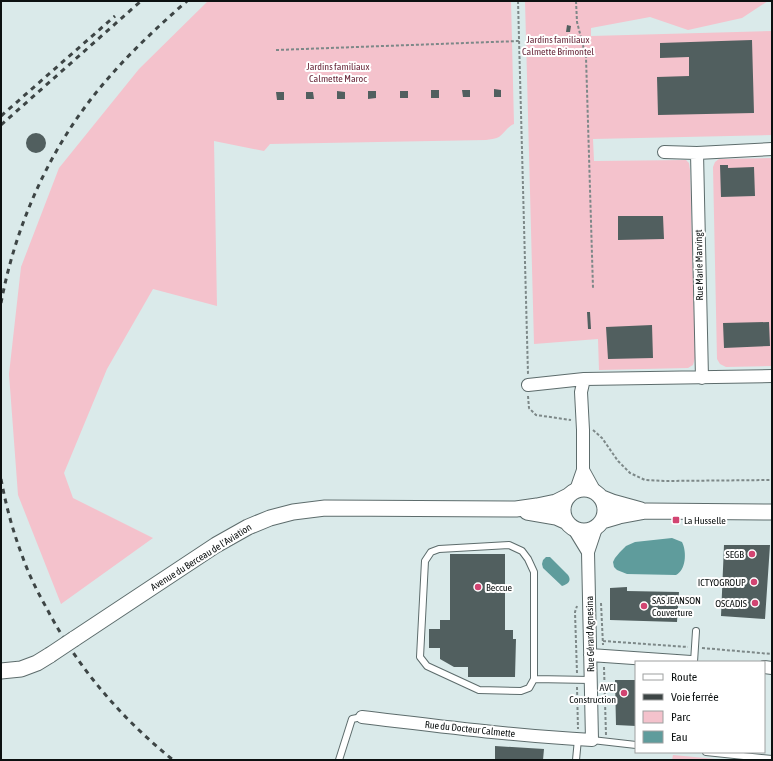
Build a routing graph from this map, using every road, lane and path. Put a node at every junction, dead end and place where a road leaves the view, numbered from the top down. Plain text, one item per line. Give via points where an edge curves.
1 (518, 1) edge
2 (576, 1) edge
3 (519, 41) junction
4 (276, 50) dead end
5 (772, 149) edge
6 (664, 152) dead end
7 (697, 153) junction
8 (593, 288) dead end
9 (772, 376) edge
10 (702, 378) junction
11 (584, 379) junction
12 (528, 385) junction
13 (583, 430) junction
14 (583, 470) junction
15 (772, 480) edge
16 (572, 493) junction
17 (598, 494) junction
18 (516, 509) junction
19 (646, 511) junction
20 (772, 512) edge
21 (599, 524) junction
22 (570, 526) junction
23 (588, 552) junction
24 (696, 630) dead end
25 (590, 655) junction
26 (659, 661) edge
27 (693, 661) edge
28 (2, 671) edge
29 (534, 680) junction
30 (591, 680) junction
31 (362, 716) joint
32 (578, 740) junction
33 (592, 740) junction
34 (635, 745) edge
35 (711, 753) edge
36 (730, 757) edge
37 (772, 759) edge
38 (339, 760) edge
39 (576, 760) edge

1 - 3 path
2 - 8 path via 577,22 586,57
3 - 4 path
3 - 12 path
5 - 7 street
6 - 7 street
7 - 10 street, Rue Marie Marvingt
9 - 10 street
10 - 11 street
11 - 12 street
11 - 13 street via 581,392
12 - 13 path via 529,408 536,415 572,420
13 - 14 street
13 - 15 path via 592,429 630,473 645,480
14 - 16 street
14 - 17 street
16 - 17 street via 588,488
16 - 18 street, Avenue du Berceau de l'Aviation via 556,502
16 - 22 street via 566,498 562,510
17 - 19 street via 612,502
17 - 21 street via 606,511
18 - 22 street, Avenue du Berceau de l'Aviation via 556,517
18 - 28 street, Avenue du Berceau de l'Aviation, bridge via 324,508 270,518 216,545 36,663 21,669
19 - 20 street
19 - 21 street via 619,516
21 - 22 street via 587,532
21 - 23 street, Rue Gérard Agnesina
22 - 23 street
23 - 25 street, Rue Gérard Agnesina
24 - 27 lane
25 - 26 street
25 - 30 street, Rue Gérard Agnesina
29 - 29 lane via 534,572 522,551 509,545 439,548 431,552 425,560 420,657 427,666 480,690 520,690 529,688
29 - 30 lane
30 - 33 street, Rue Gérard Agnesina
31 - 32 street, Rue du Docteur Calmette
31 - 38 lane via 352,719
32 - 33 street, Rue du Docteur Calmette
32 - 39 lane
33 - 34 lane
35 - 36 lane
36 - 37 lane

